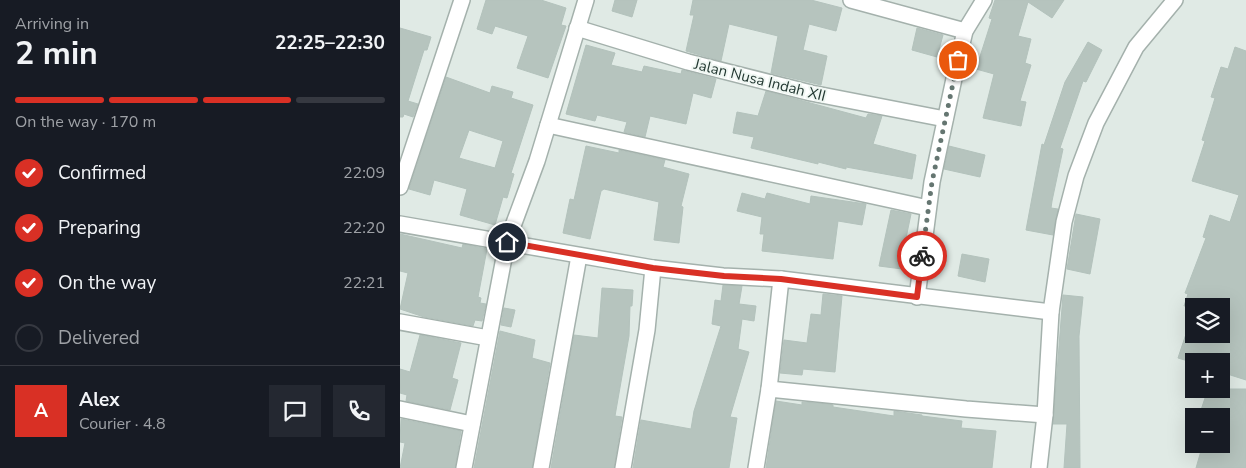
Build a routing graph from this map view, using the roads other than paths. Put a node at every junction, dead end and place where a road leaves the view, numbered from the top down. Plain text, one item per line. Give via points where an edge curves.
1 (462, 0) edge
2 (586, 0) edge
3 (851, 0) edge
4 (984, 0) edge
5 (1175, 0) edge
6 (577, 28) junction
7 (965, 32) junction
8 (945, 119) junction
9 (548, 125) junction
10 (400, 188) edge
11 (928, 208) junction
12 (400, 224) edge
13 (507, 242) junction
14 (578, 256) junction
15 (653, 268) junction
16 (781, 279) junction
17 (917, 297) junction
18 (1051, 312) junction
19 (400, 322) edge
20 (488, 338) junction
21 (769, 389) junction
22 (400, 409) edge
23 (1045, 415) junction
24 (472, 424) junction
25 (464, 468) edge
26 (541, 468) edge
27 (623, 468) edge
28 (756, 468) edge
29 (1039, 468) edge

1 - 10 street
2 - 6 street
3 - 7 street
4 - 7 street
5 - 18 street via 1136,47 1096,123 1076,176 1064,222
6 - 8 street, Jalan Nusa Indah XII via 688,62 811,93
6 - 9 street
7 - 8 street
8 - 11 street
9 - 11 street
9 - 13 street
11 - 17 street
12 - 13 street
13 - 14 street
13 - 20 street
14 - 15 street
14 - 26 street
15 - 16 street
15 - 27 street via 647,330
16 - 17 street
16 - 21 street
17 - 18 street
18 - 23 street
19 - 20 street
20 - 24 street
21 - 23 street
21 - 28 street
22 - 24 street
23 - 29 street
24 - 25 street

